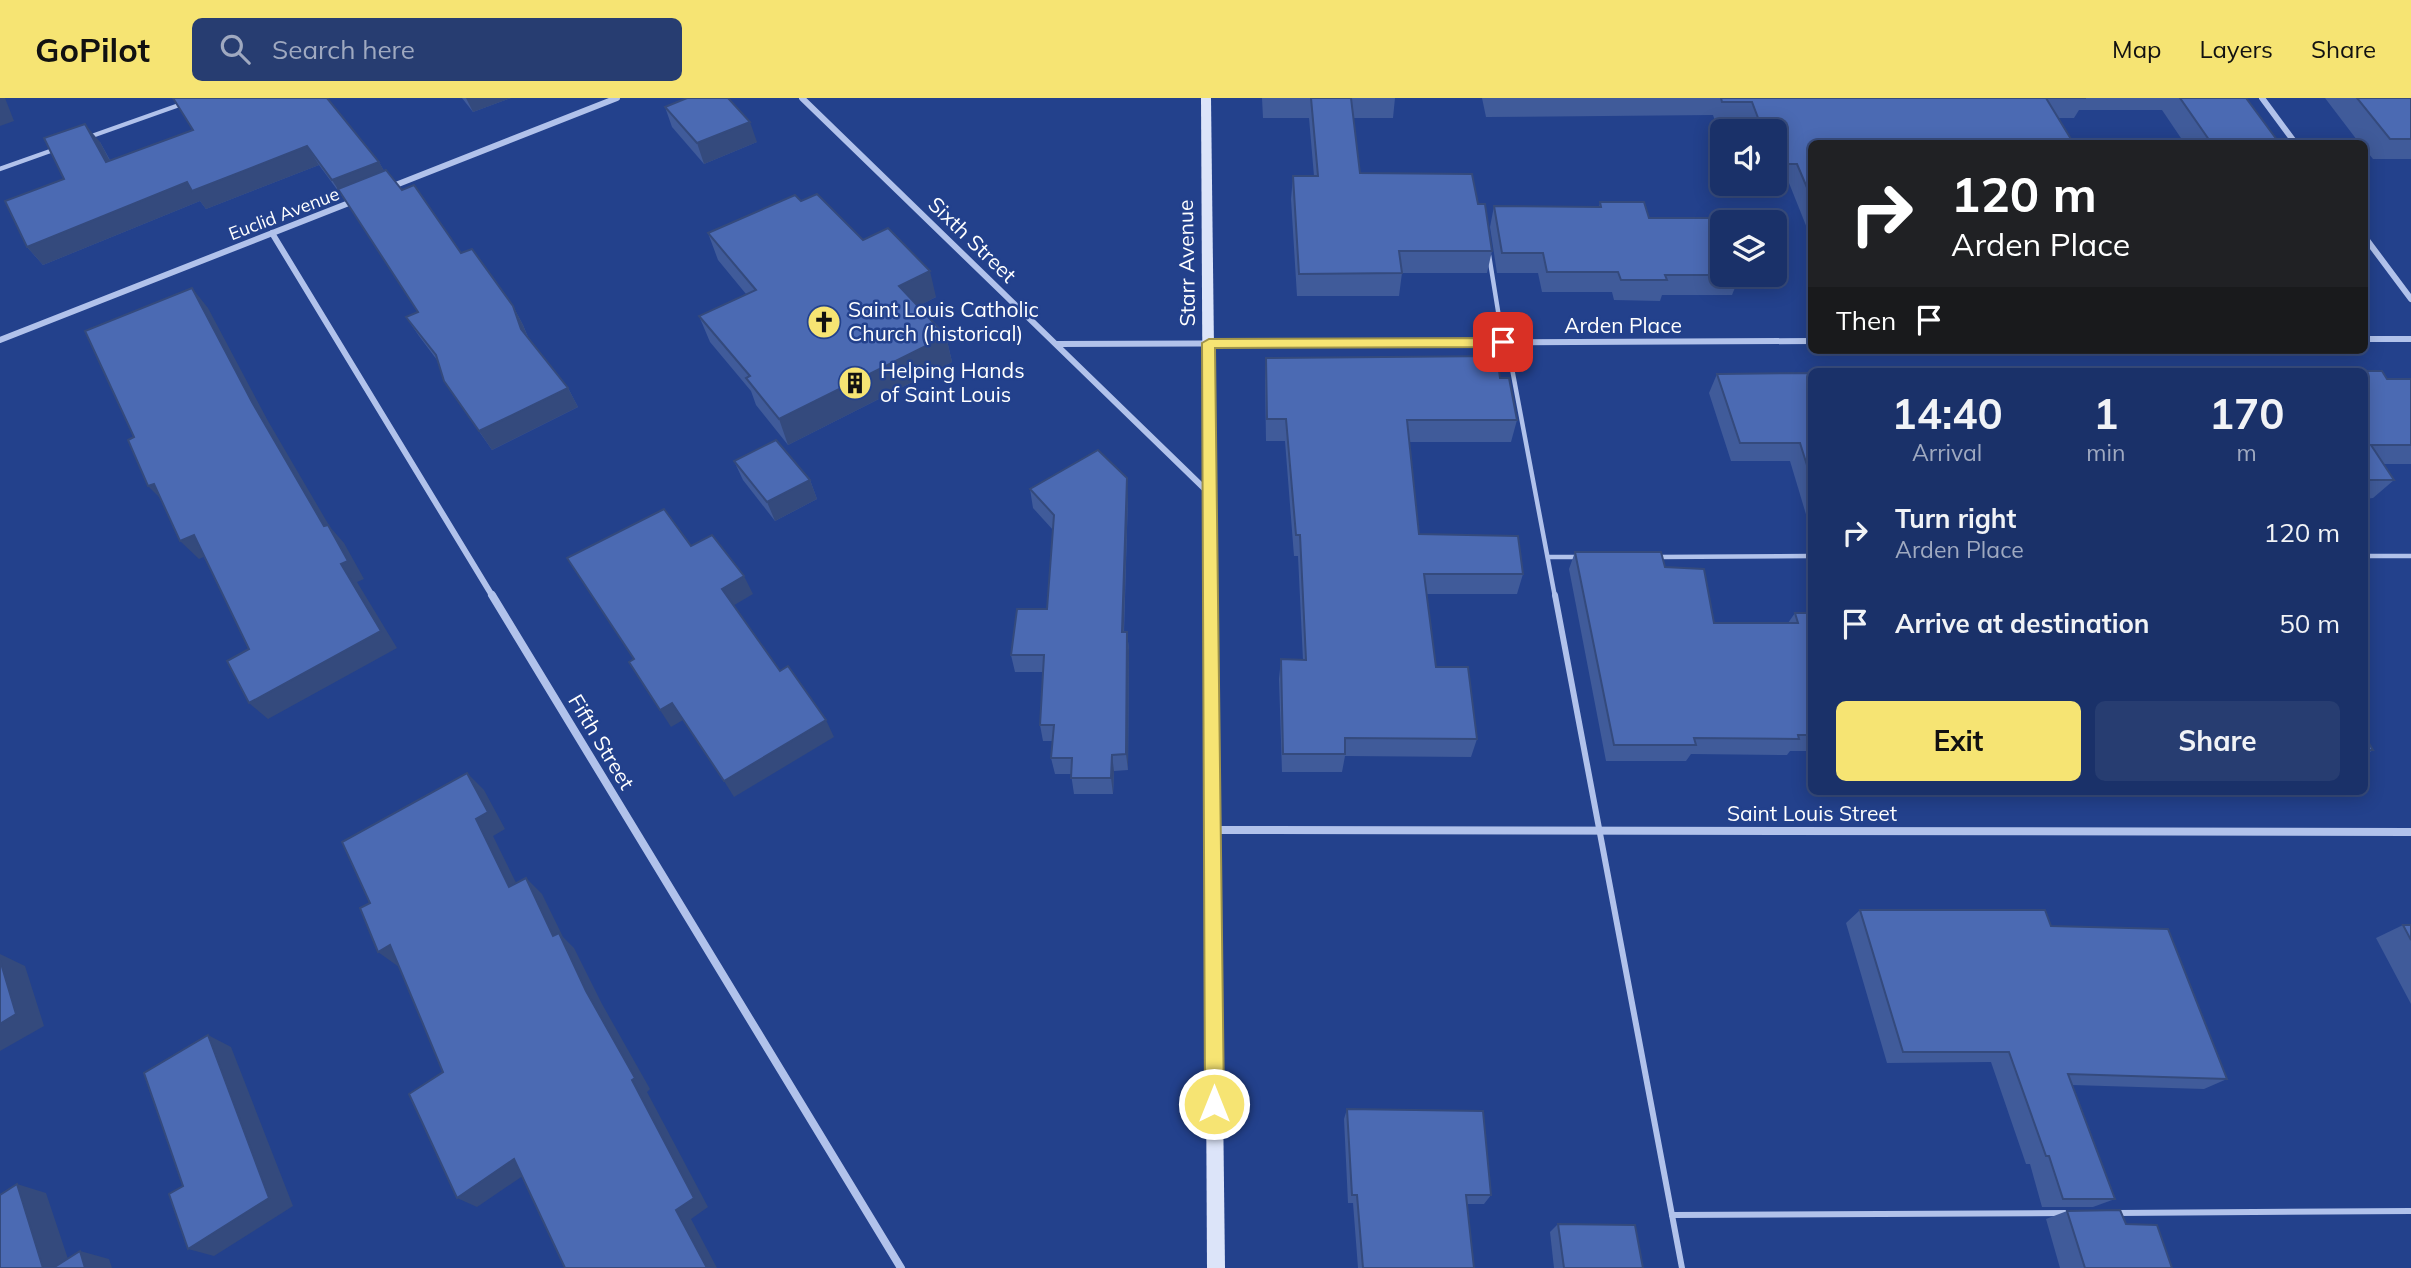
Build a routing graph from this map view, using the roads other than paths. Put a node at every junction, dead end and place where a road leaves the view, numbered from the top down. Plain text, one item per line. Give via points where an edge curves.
1 (617, 98) edge
2 (802, 98) edge
3 (1206, 98) edge
4 (2262, 98) edge
5 (187, 102) edge
6 (87, 138) edge
7 (2293, 140) edge
8 (62, 147) edge
9 (0, 169) edge
10 (383, 190) edge
11 (359, 199) edge
12 (272, 233) junction
13 (2368, 241) edge
14 (1489, 253) edge
15 (2411, 299) edge
16 (2368, 339) edge
17 (2411, 339) edge
18 (0, 340) edge
19 (1808, 341) edge
20 (1505, 342) junction
21 (1209, 343) junction
22 (1058, 344) junction
23 (1209, 493) junction
24 (1808, 556) edge
25 (2368, 556) edge
26 (2411, 556) edge
27 (1548, 557) junction
28 (1589, 557) edge
29 (1645, 557) edge
30 (1212, 830) junction
31 (1599, 831) junction
32 (2411, 832) edge
33 (2411, 1211) edge
34 (2077, 1213) edge
35 (2104, 1213) edge
36 (1672, 1215) junction
37 (901, 1268) edge
38 (1216, 1268) edge
39 (1682, 1268) edge

1 - 10 street
2 - 22 street, Sixth Street
3 - 21 main road, Starr Avenue
4 - 7 street
5 - 6 lane
8 - 9 lane
11 - 12 street, Euclid Avenue
12 - 18 street, Euclid Avenue
12 - 37 street, Fifth Street
13 - 15 street
14 - 20 lane
16 - 17 street
19 - 20 street, Arden Place
20 - 21 street, Arden Place
20 - 27 lane
21 - 22 street, Arden Place
21 - 23 main road, Starr Avenue
22 - 23 street, Sixth Street
23 - 30 main road, Starr Avenue
24 - 29 lane
25 - 26 lane
27 - 28 lane
27 - 31 lane
30 - 31 street, Saint Louis Street
30 - 38 main road, Starr Avenue
31 - 32 street, Saint Louis Street
31 - 36 lane
33 - 35 lane
34 - 36 lane
36 - 39 lane

